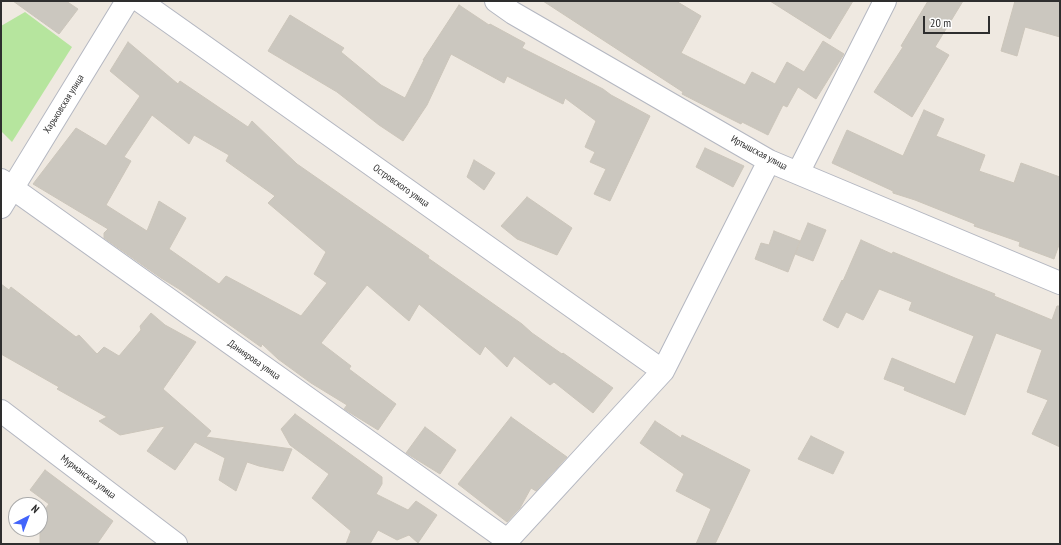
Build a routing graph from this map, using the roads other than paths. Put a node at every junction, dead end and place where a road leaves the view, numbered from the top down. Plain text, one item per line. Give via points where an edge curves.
1 (127, 1) edge
2 (140, 1) edge
3 (496, 1) edge
4 (885, 1) edge
5 (769, 161) junction
6 (798, 174) junction
7 (7, 184) edge
8 (1, 207) edge
9 (1060, 283) edge
10 (662, 371) junction
11 (1, 411) edge
12 (505, 542) edge
13 (176, 544) edge

1 - 7 street, Харьковская улица
2 - 10 street, Островского улица
3 - 5 street, Иртышская улица
4 - 6 street
5 - 6 street, Иртышская улица
5 - 10 street
6 - 9 street, Иртышская улица
7 - 8 street, Харьковская улица
7 - 12 street, Даниярова улица
10 - 12 street
11 - 13 street, Мурманская улица

